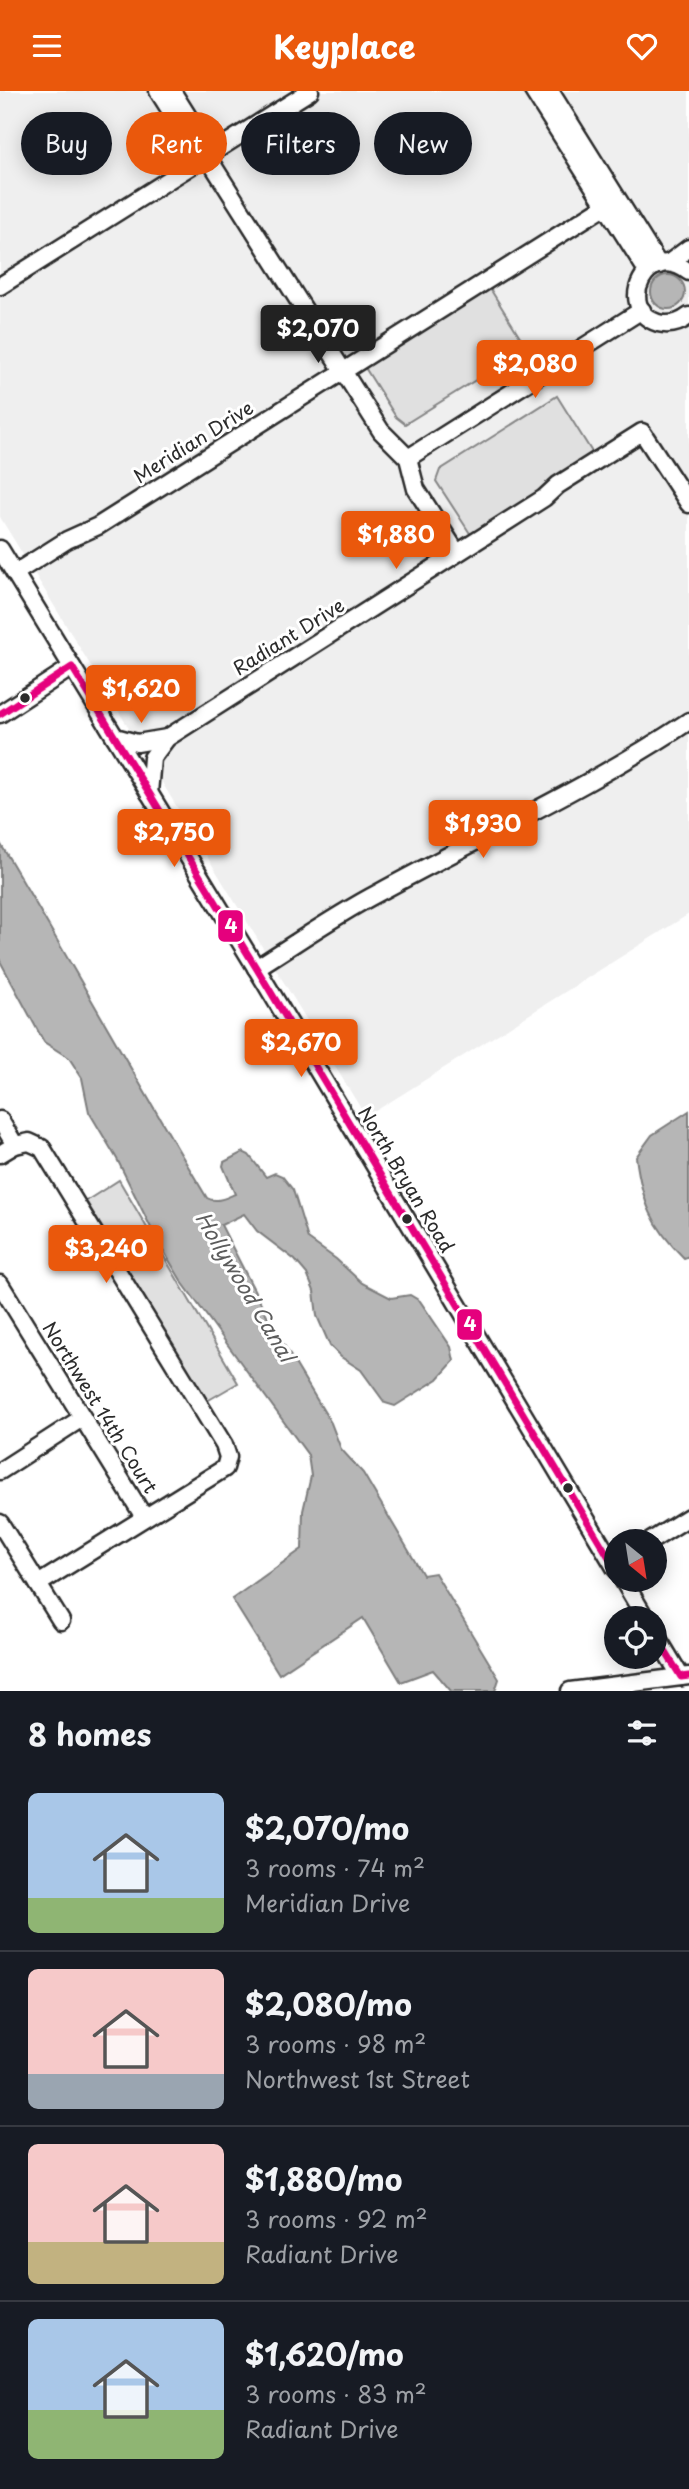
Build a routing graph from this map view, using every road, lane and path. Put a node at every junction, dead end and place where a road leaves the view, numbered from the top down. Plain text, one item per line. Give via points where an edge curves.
1 (158, 91) edge
2 (172, 91) edge
3 (310, 91) edge
4 (533, 91) edge
5 (550, 91) edge
6 (171, 112) edge
7 (185, 112) edge
8 (227, 143) edge
9 (177, 175) edge
10 (219, 175) edge
11 (605, 206) junction
12 (689, 248) edge
13 (658, 267) junction
14 (689, 272) edge
15 (0, 286) edge
16 (642, 310) junction
17 (684, 319) edge
18 (689, 337) edge
19 (343, 370) junction
20 (408, 458) junction
21 (689, 505) edge
22 (0, 549) edge
23 (457, 553) junction
24 (15, 573) junction
25 (72, 667) junction
26 (0, 714) edge
27 (689, 721) edge
28 (115, 737) junction
29 (167, 738) junction
30 (149, 793) junction
31 (256, 968) junction
32 (0, 1120) edge
33 (15, 1145) junction
34 (0, 1154) edge
35 (0, 1284) edge
36 (82, 1418) junction
37 (0, 1471) edge
38 (144, 1517) junction
39 (689, 1517) edge
40 (0, 1524) edge
41 (667, 1531) edge
42 (604, 1547) edge
43 (38, 1584) junction
44 (61, 1621) dead end
45 (667, 1651) edge
46 (685, 1677) edge
47 (570, 1691) edge

1 - 6 street
2 - 7 street
3 - 8 street
4 - 11 street
5 - 13 street
9 - 15 street
10 - 19 street
11 - 13 street
11 - 19 street, Meridian Drive
12 - 13 street
13 - 14 street via 679,266
13 - 16 street via 638,286
16 - 17 street via 663,324
16 - 20 street
17 - 18 street
19 - 20 street via 386,438
19 - 24 street, Meridian Drive via 98,526
20 - 23 street via 416,489
21 - 23 street, Radiant Drive via 642,432
22 - 24 street, North Bryan Road
23 - 29 street, Radiant Drive
24 - 25 street, North Bryan Road
25 - 26 street
25 - 28 street, North Bryan Road
27 - 31 street via 598,778 376,894
28 - 29 street, Radiant Drive via 144,744
28 - 30 street, North Bryan Road
29 - 30 street, Radiant Drive via 152,758
30 - 31 street, North Bryan Road
31 - 42 street, North Bryan Road
32 - 33 street
33 - 34 street
33 - 38 street via 29,1142 42,1148 224,1445 225,1468
35 - 36 street, Northwest 14th Court
36 - 37 street
36 - 38 street, Northwest 14th Court
38 - 43 street
39 - 41 street
40 - 43 street
43 - 44 street
45 - 46 street
46 - 47 street

